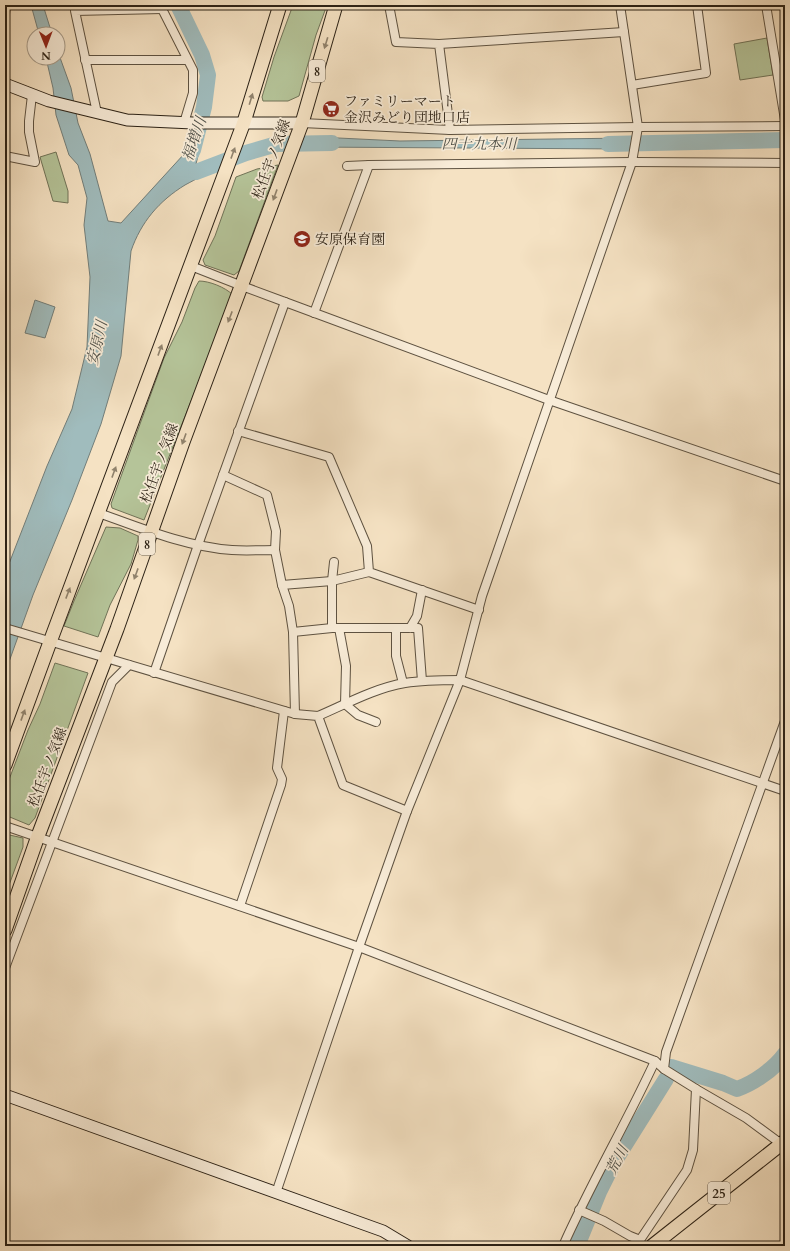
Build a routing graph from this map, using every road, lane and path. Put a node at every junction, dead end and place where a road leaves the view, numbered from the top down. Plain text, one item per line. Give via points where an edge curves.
1 (6, 5) edge
2 (280, 5) edge
3 (336, 5) edge
4 (389, 5) edge
5 (620, 5) edge
6 (696, 5) edge
7 (766, 5) edge
8 (161, 7) edge
9 (5, 13) edge
10 (624, 32) junction
11 (439, 44) junction
12 (785, 57) edge
13 (776, 58) junction
14 (85, 60) junction
15 (187, 60) junction
16 (5, 84) edge
17 (632, 85) junction
18 (32, 95) junction
19 (97, 113) junction
20 (785, 120) edge
21 (244, 122) junction
22 (189, 123) junction
23 (302, 123) junction
24 (785, 126) edge
25 (638, 127) junction
26 (450, 130) junction
27 (5, 156) edge
28 (632, 159) junction
29 (785, 163) edge
30 (347, 166) dead end
31 (369, 166) junction
32 (191, 266) junction
33 (242, 286) junction
34 (285, 302) junction
35 (314, 313) junction
36 (549, 400) junction
37 (238, 431) junction
38 (222, 475) junction
39 (785, 481) edge
40 (99, 513) junction
41 (151, 532) junction
42 (198, 544) junction
43 (275, 550) junction
44 (334, 562) dead end
45 (369, 572) junction
46 (332, 581) junction
47 (282, 585) junction
48 (422, 590) junction
49 (479, 610) junction
50 (5, 628) edge
51 (336, 628) junction
52 (396, 628) junction
53 (410, 628) junction
54 (293, 632) junction
55 (44, 641) junction
56 (106, 658) junction
57 (129, 665) junction
58 (154, 673) junction
59 (460, 680) junction
60 (422, 681) junction
61 (403, 683) junction
62 (345, 704) junction
63 (284, 711) junction
64 (295, 714) junction
65 (318, 716) junction
66 (785, 721) edge
67 (376, 722) dead end
68 (5, 765) edge
69 (763, 782) junction
70 (785, 791) edge
71 (407, 811) junction
72 (5, 826) edge
73 (38, 836) junction
74 (52, 841) junction
75 (240, 906) junction
76 (5, 930) edge
77 (359, 947) junction
78 (5, 968) edge
79 (655, 1061) junction
80 (664, 1069) junction
81 (696, 1089) junction
82 (5, 1095) edge
83 (784, 1144) edge
84 (276, 1193) junction
85 (579, 1211) junction
86 (639, 1243) edge
87 (408, 1246) edge
88 (563, 1246) edge
89 (652, 1246) edge

1 - 9 street
21 -> 2 main road
3 -> 23 main road, 松任宇ノ気線 / 8
4 - 11 street via 396,42
5 - 10 street
6 - 17 street via 706,73
7 - 13 street
8 - 14 street via 75,11
8 - 15 street
10 - 11 street
10 - 17 street
11 - 26 street
12 - 13 street
13 - 20 street
14 - 15 street
14 - 19 street
15 - 22 street via 193,70
16 - 18 street
17 - 25 street
18 - 19 street via 49,102
18 - 27 street via 28,121 35,162
19 - 22 street via 127,120
21 - 22 street
21 - 23 street
32 -> 21 main road
23 - 26 street
23 -> 33 main road, 松任宇ノ気線 / 8
24 - 25 street
25 - 26 street
25 - 28 street
28 - 29 street
28 - 31 street
28 - 36 street
30 - 31 street
31 - 35 street
32 - 33 street
40 -> 32 main road
33 - 34 street
33 -> 41 main road, 松任宇ノ気線 / 8
34 - 35 street
34 - 37 street
35 - 36 street
36 - 39 street
36 - 49 street
37 - 38 street
37 - 45 street via 329,457 367,546
38 - 42 street
38 - 43 street via 268,495 276,531
40 - 41 street
55 -> 40 main road
41 - 42 street
41 -> 56 main road, 松任宇ノ気線 / 8
42 - 43 street via 232,550
42 - 58 street
43 - 47 street
44 - 46 street
45 - 46 street
45 - 48 street
46 - 47 street
46 - 51 street
47 - 54 street via 289,606
48 - 49 street
48 - 53 street via 418,616
49 - 59 street
50 - 55 street
51 - 52 street
51 - 54 street
51 - 62 street via 346,666
52 - 53 street
52 - 61 street via 396,656
53 - 60 street via 418,628
54 - 64 street
55 - 56 street
68 -> 55 main road
56 - 57 street
56 - 73 main road, 松任宇ノ気線 / 8
57 - 58 street
57 - 74 street via 112,682
58 - 63 street
59 - 60 street
59 - 69 street
59 - 71 street
60 - 61 street
61 - 62 street
62 - 65 street
62 - 67 street via 358,714
63 - 64 street
63 - 75 street via 277,768 282,779 281,785
64 - 65 street
65 - 71 street via 343,784
66 - 69 street
69 - 70 street
69 - 80 street via 666,1052
71 - 77 street
72 - 73 street
73 - 74 street
73 - 76 main road, 松任宇ノ気線 / 8
74 - 75 street
74 - 78 street
75 - 77 street
77 - 79 street
77 - 84 street
79 - 80 street
79 - 85 street
80 - 81 street
81 - 83 street
81 - 86 street via 693,1150 687,1170
82 - 84 street
83 - 89 main road, 25
84 - 87 street via 383,1231
85 - 86 street via 604,1220
85 - 88 street

